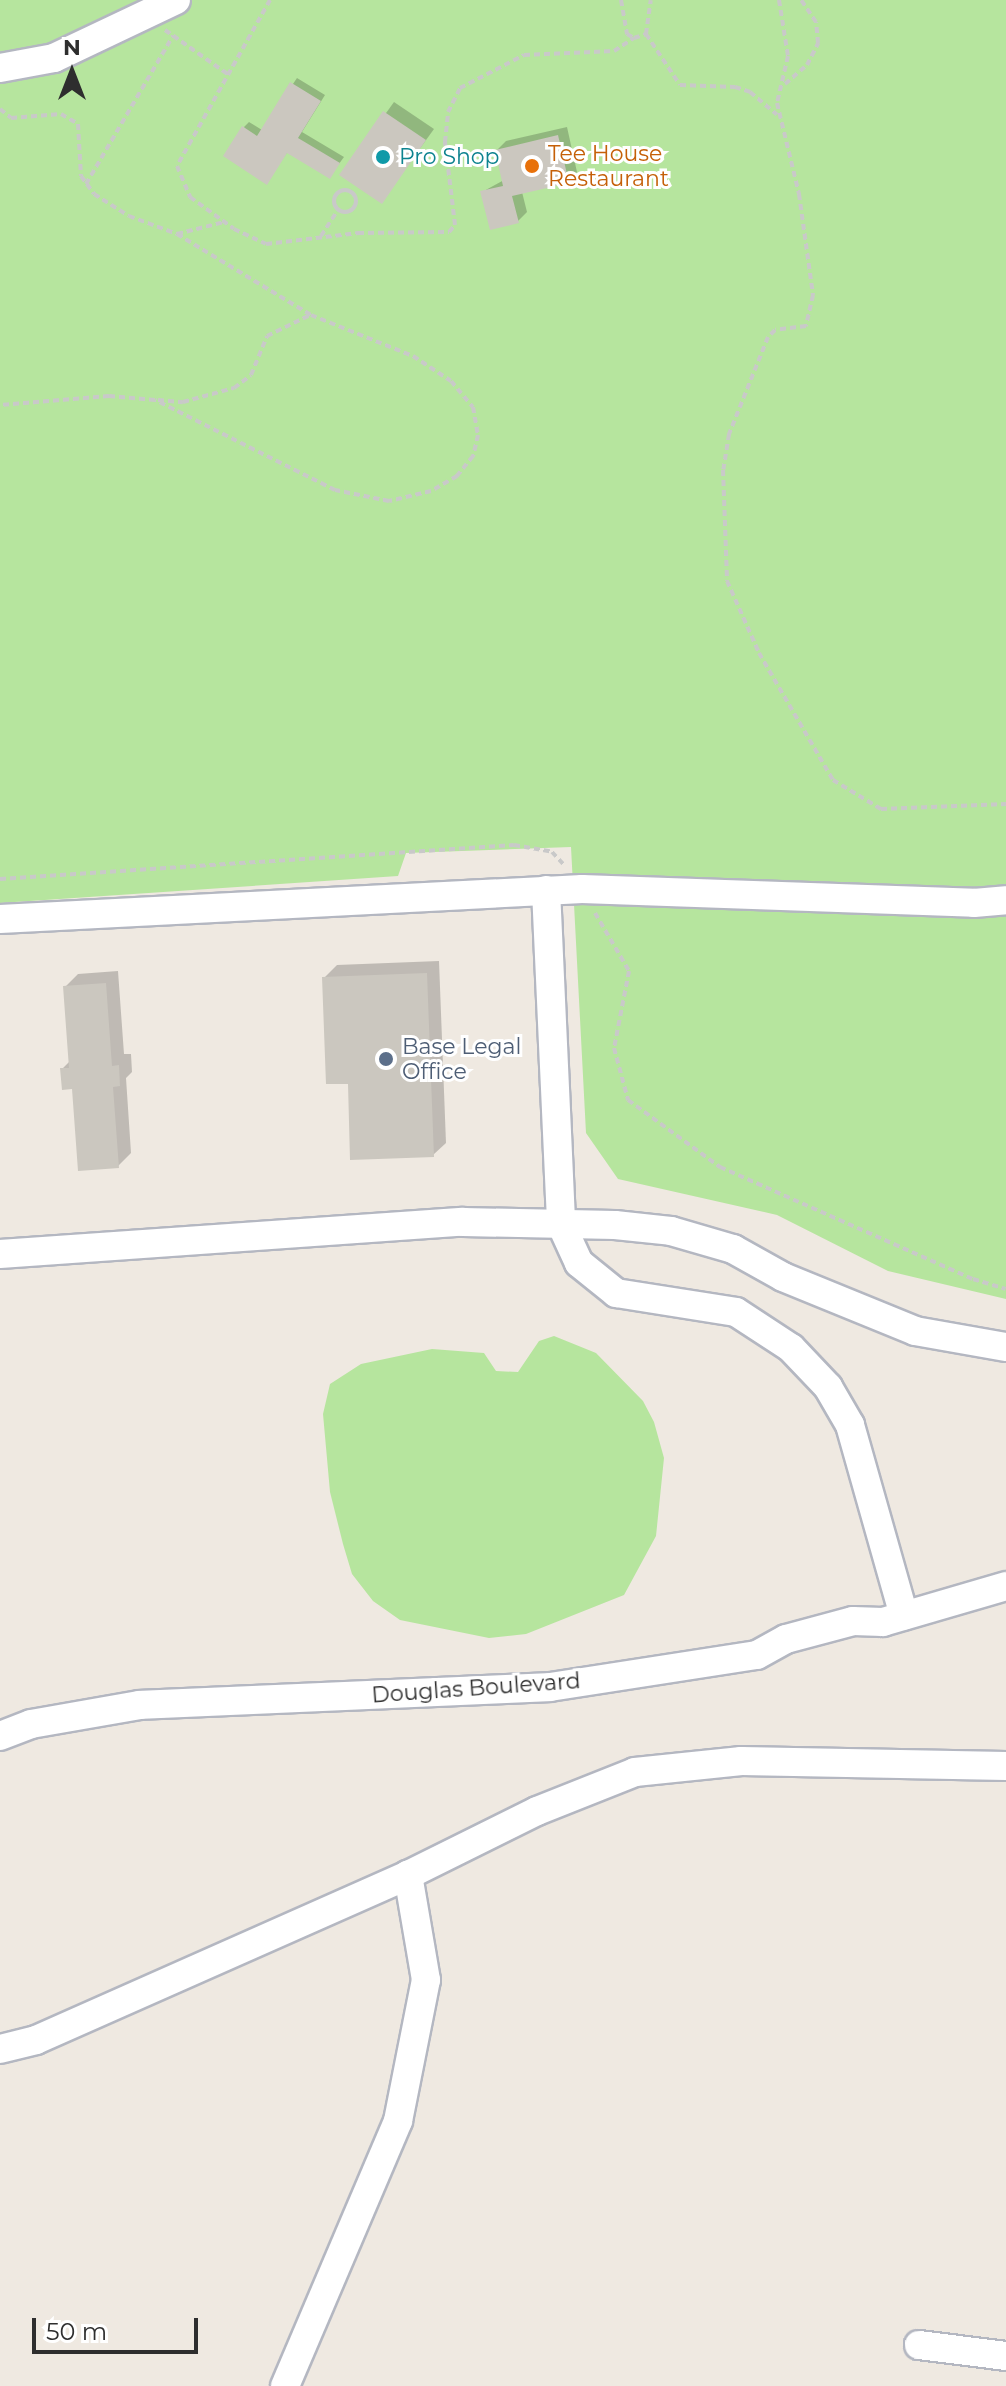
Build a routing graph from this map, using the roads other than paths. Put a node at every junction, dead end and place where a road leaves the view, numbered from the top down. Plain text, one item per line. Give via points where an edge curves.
1 (176, 0) edge
2 (0, 68) edge
3 (546, 890) junction
4 (1006, 900) edge
5 (0, 919) edge
6 (561, 1224) junction
7 (0, 1254) edge
8 (1006, 1347) edge
9 (1006, 1586) edge
10 (904, 1616) junction
11 (0, 1717) edge
12 (31, 1724) junction
13 (0, 1736) edge
14 (1006, 1766) edge
15 (408, 1875) junction
16 (0, 2049) edge
17 (919, 2345) dead end
18 (1006, 2356) edge
19 (285, 2386) edge

1 - 2 street via 54,58
3 - 4 street
3 - 5 street
3 - 6 street
6 - 7 street via 463,1222
6 - 8 street via 671,1231 733,1249 783,1277 915,1331
6 - 10 street via 579,1263 616,1293 736,1312 791,1348 828,1387 850,1425
9 - 10 street, Douglas Boulevard
10 - 12 street, Douglas Boulevard via 853,1621 786,1639 757,1655 550,1687 140,1705
11 - 12 street
12 - 13 street
14 - 15 street via 741,1761 635,1772 537,1811
15 - 16 street via 36,2040
15 - 19 street via 426,1980 398,2121
17 - 18 street

